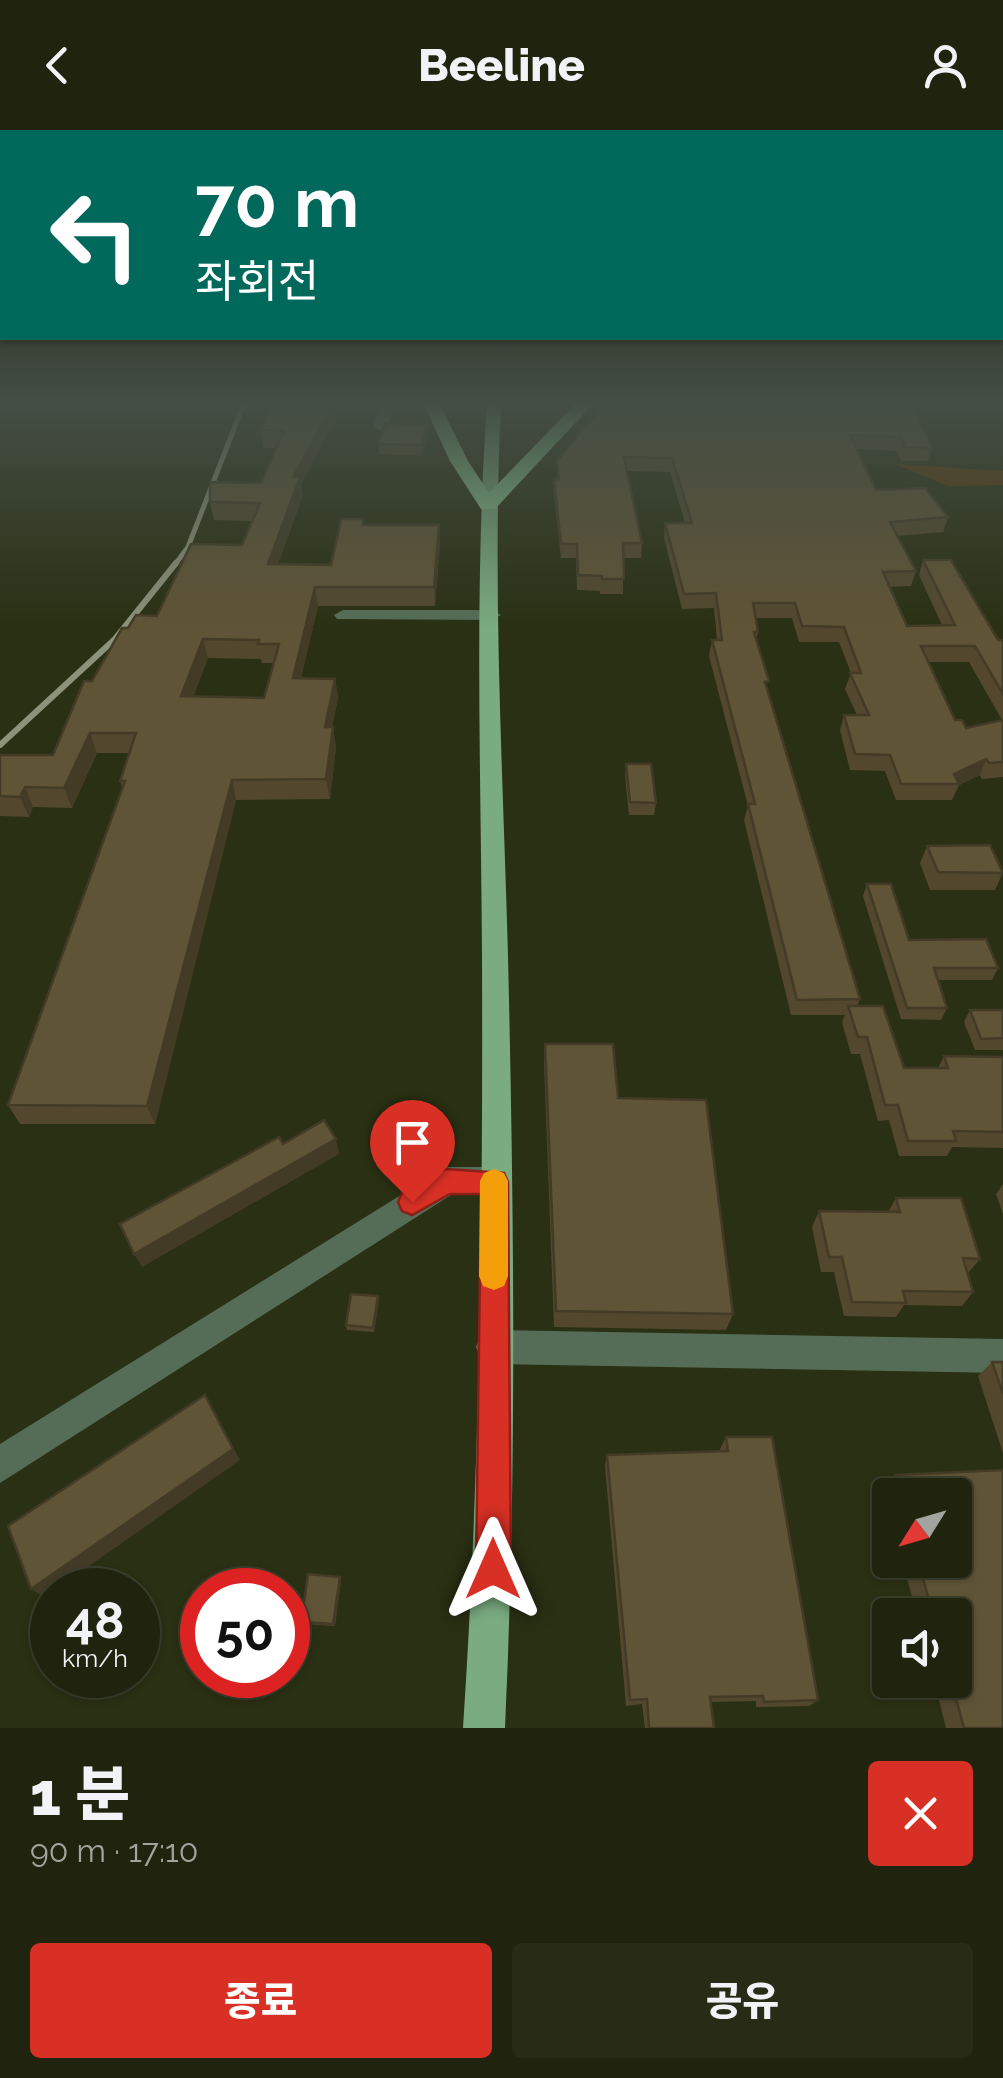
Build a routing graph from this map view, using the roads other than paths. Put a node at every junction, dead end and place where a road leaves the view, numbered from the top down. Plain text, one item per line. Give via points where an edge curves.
1 (470, 478) edge
2 (490, 478) edge
3 (514, 478) edge
4 (488, 505) junction
5 (344, 615) dead end
6 (492, 615) junction
7 (494, 1182) junction
8 (493, 1347) junction
9 (1003, 1356) edge
10 (0, 1465) edge
11 (484, 1728) edge

1 - 4 highway
2 - 4 main road
3 - 4 highway
4 - 6 main road
5 - 6 street
6 - 7 main road
7 - 8 main road
7 - 10 street via 446,1181
8 - 9 street
8 - 11 main road via 493,1569

